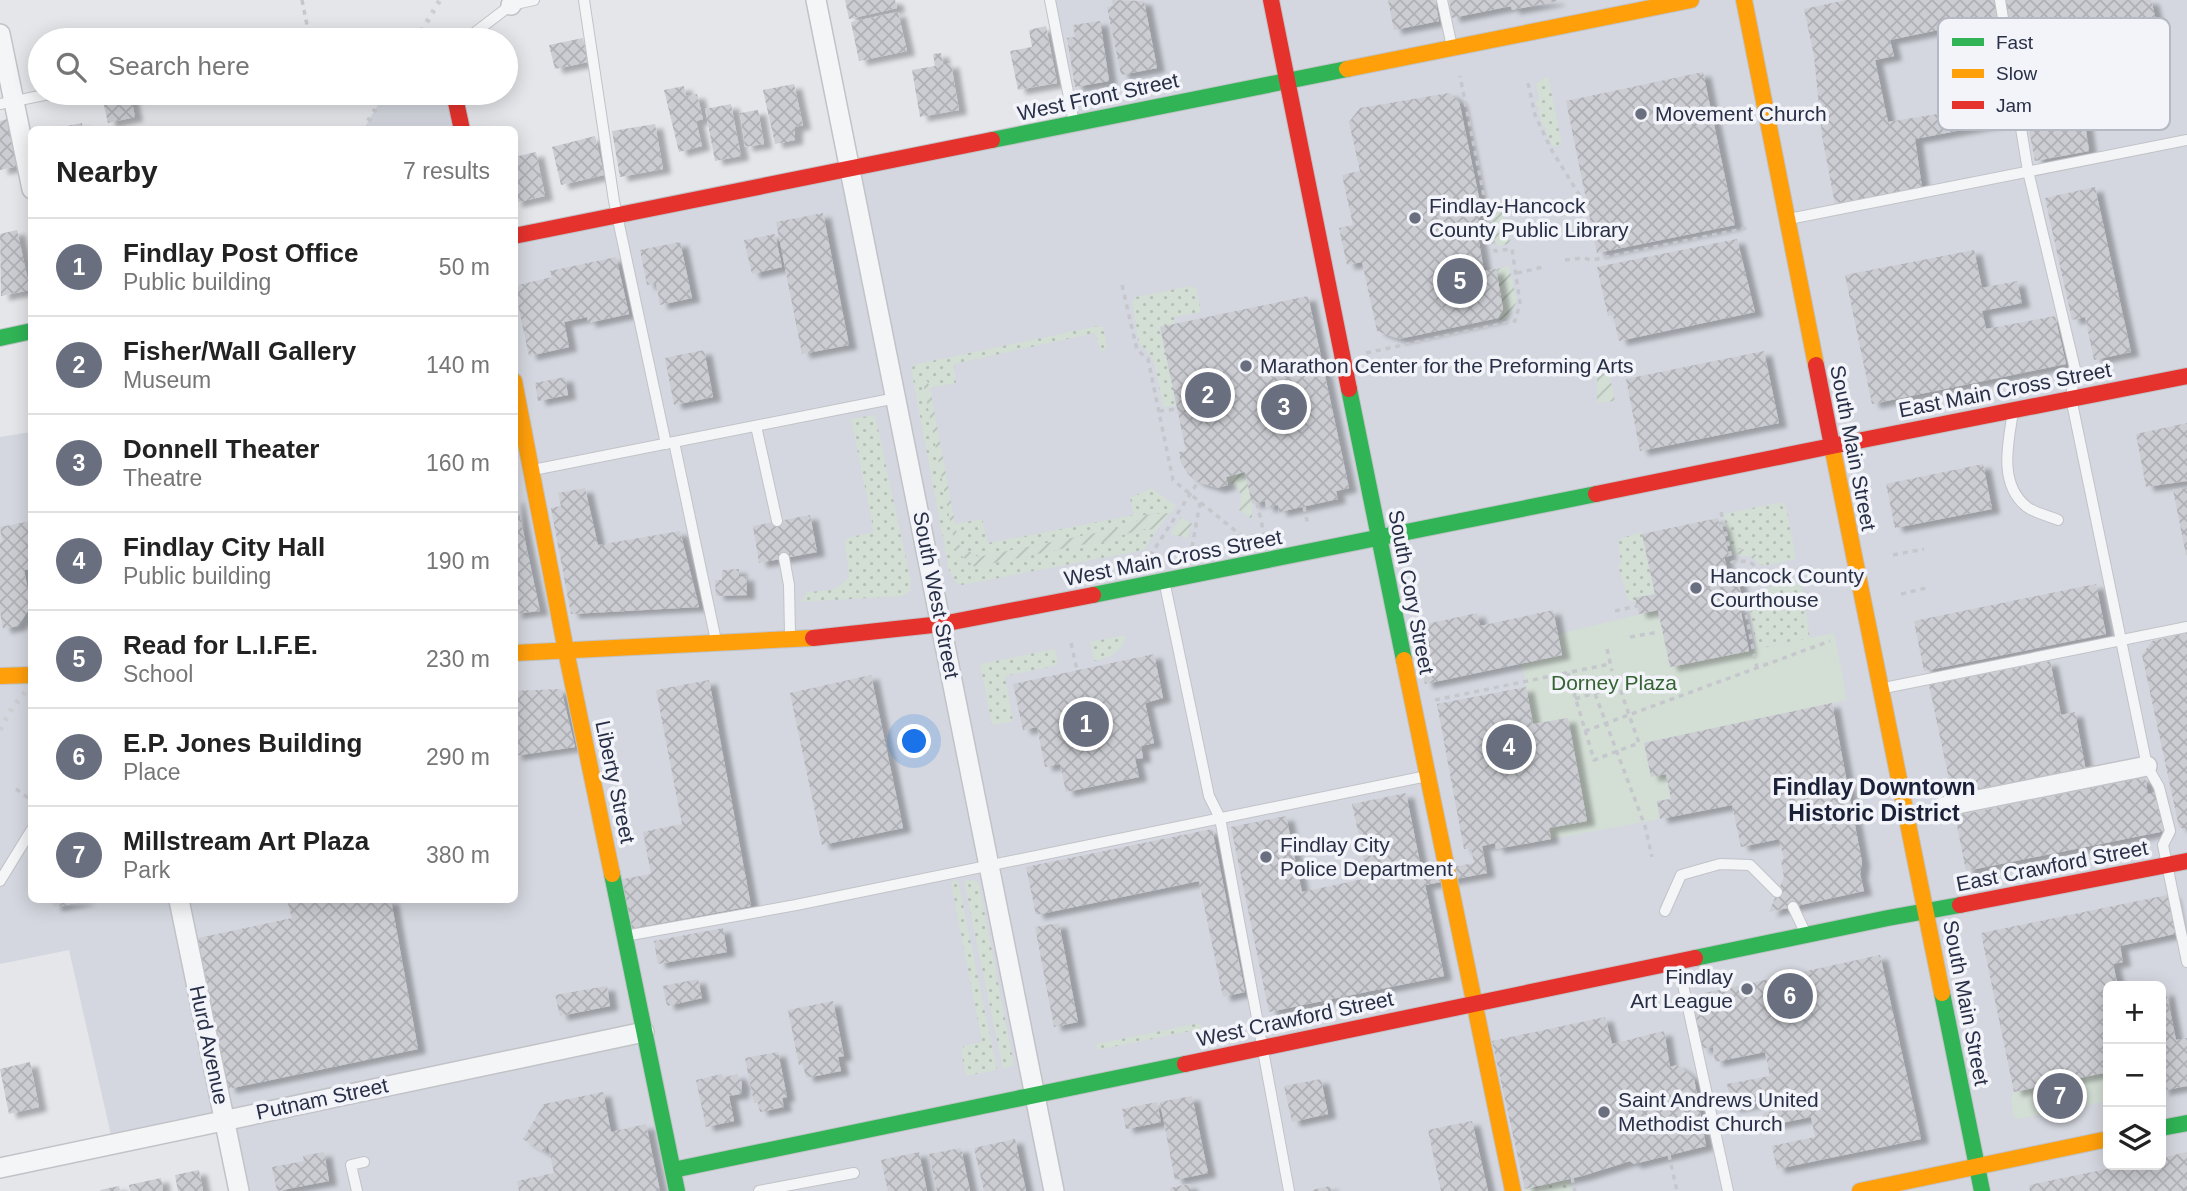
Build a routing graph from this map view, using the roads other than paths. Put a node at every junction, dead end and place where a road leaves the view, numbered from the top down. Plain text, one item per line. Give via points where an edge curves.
1 (534, 0) edge
2 (584, 0) edge
3 (816, 0) edge
4 (1049, 0) edge
5 (1271, 0) edge
6 (1442, 0) edge
7 (1691, 0) edge
8 (1744, 0) edge
9 (2000, 0) edge
10 (512, 2) edge
11 (2003, 18) edge
12 (480, 28) edge
13 (0, 34) edge
14 (1452, 48) junction
15 (1288, 80) junction
16 (28, 99) edge
17 (7, 103) edge
18 (457, 105) edge
19 (1074, 124) junction
20 (461, 126) edge
21 (2021, 130) edge
22 (2187, 139) edge
23 (850, 168) junction
24 (2028, 171) junction
25 (28, 175) edge
26 (617, 216) junction
27 (1787, 220) junction
28 (518, 235) edge
29 (28, 332) edge
30 (0, 338) edge
31 (2187, 376) edge
32 (896, 398) junction
33 (2071, 398) junction
34 (518, 401) edge
35 (2013, 409) junction
36 (756, 426) junction
37 (670, 443) junction
38 (1832, 446) junction
39 (532, 470) junction
40 (2058, 520) dead end
41 (777, 521) dead end
42 (1379, 538) junction
43 (784, 558) dead end
44 (1164, 581) junction
45 (942, 624) junction
46 (2187, 627) edge
47 (790, 640) junction
48 (2122, 640) junction
49 (716, 644) junction
50 (566, 651) junction
51 (518, 653) edge
52 (28, 675) edge
53 (0, 676) edge
54 (1880, 689) junction
55 (2147, 766) junction
56 (1427, 776) junction
57 (1942, 807) dead end
58 (1220, 818) junction
59 (28, 836) edge
60 (2187, 861) edge
61 (2168, 865) junction
62 (989, 866) junction
63 (0, 881) edge
64 (1777, 892) dead end
65 (180, 903) edge
66 (1793, 908) dead end
67 (1665, 911) dead end
68 (1926, 911) junction
69 (1807, 935) junction
70 (625, 936) junction
71 (1678, 962) junction
72 (2187, 962) edge
73 (1475, 1004) junction
74 (644, 1032) junction
75 (1262, 1048) junction
76 (1035, 1094) junction
77 (224, 1120) junction
78 (2187, 1123) edge
79 (2166, 1127) edge
80 (2103, 1140) edge
81 (364, 1162) dead end
82 (1977, 1167) junction
83 (0, 1168) edge
84 (673, 1170) junction
85 (854, 1173) dead end
86 (239, 1191) edge
87 (357, 1191) edge
88 (677, 1191) edge
89 (759, 1191) edge
90 (1054, 1191) edge
91 (1289, 1191) edge
92 (1513, 1191) edge
93 (1728, 1191) edge
94 (1860, 1191) edge
95 (1982, 1191) edge

1 - 10 lane
2 - 26 lane
3 - 23 street, South West Street
4 - 19 lane
5 - 15 main road, South Cory Street
6 - 14 lane
7 - 14 main road, West Front Street
8 - 27 main road, South Main Street
9 - 11 lane
10 - 12 lane
13 - 17 street
14 - 15 main road, West Front Street
15 - 19 main road, West Front Street
15 - 42 main road, South Cory Street
16 - 17 lane
17 - 25 street
18 - 20 main road
19 - 23 main road, West Front Street
21 - 24 lane
22 - 24 lane
23 - 26 main road, West Front Street
23 - 32 street, South West Street
24 - 27 lane
24 - 33 lane via 2075,369
26 - 28 main road, West Front Street
26 - 37 lane
27 - 38 main road, South Main Street
29 - 30 main road
31 - 33 main road, East Main Cross Street
32 - 36 lane
32 - 45 street, South West Street
33 - 35 main road, East Main Cross Street
33 - 48 lane
34 - 39 main road, Liberty Street
35 - 38 main road, East Main Cross Street
35 - 40 lane via 2006,455 2012,489 2028,508
36 - 37 lane
36 - 41 lane
37 - 39 lane
37 - 49 lane
38 - 42 main road, West Main Cross Street
38 - 54 main road, South Main Street
39 - 50 main road, Liberty Street
42 - 44 main road, West Main Cross Street
42 - 56 main road, South Cory Street
43 - 47 lane
44 - 45 main road, West Main Cross Street
44 - 58 lane via 1209,796
45 - 47 main road, West Main Cross Street
45 - 62 street, South West Street
46 - 48 lane
47 - 49 main road, West Main Cross Street
48 - 54 lane
48 - 55 lane
49 - 50 main road, West Main Cross Street
50 - 51 main road, West Main Cross Street
50 - 70 main road, Liberty Street
52 - 53 main road
54 - 68 main road, South Main Street
55 - 57 street
55 - 61 lane via 2160,787 2170,831 2164,845
56 - 58 lane
56 - 73 main road, South Cory Street
58 - 62 lane
58 - 75 lane
59 - 63 lane
60 - 61 main road, East Crawford Street
61 - 68 main road, East Crawford Street
61 - 72 lane
62 - 70 lane
62 - 76 street, South West Street
64 - 67 lane via 1750,864 1720,864 1681,875
65 - 77 street, Hurd Avenue
66 - 69 lane
68 - 69 main road, West Crawford Street
68 - 82 main road, South Main Street
69 - 71 main road, West Crawford Street
70 - 74 main road, Liberty Street
71 - 73 main road, West Crawford Street
71 - 93 lane
73 - 75 main road, West Crawford Street
73 - 92 main road, South Cory Street
74 - 77 street, Putnam Street
74 - 84 main road, Liberty Street
75 - 76 main road, West Crawford Street
75 - 91 lane
76 - 84 main road, West Crawford Street
76 - 90 street, South West Street
77 - 83 street, Putnam Street
77 - 86 street, Hurd Avenue
78 - 79 main road
80 - 82 main road
81 - 87 lane via 351,1165
82 - 94 main road
82 - 95 main road, South Main Street
84 - 88 main road, Liberty Street
85 - 89 lane

